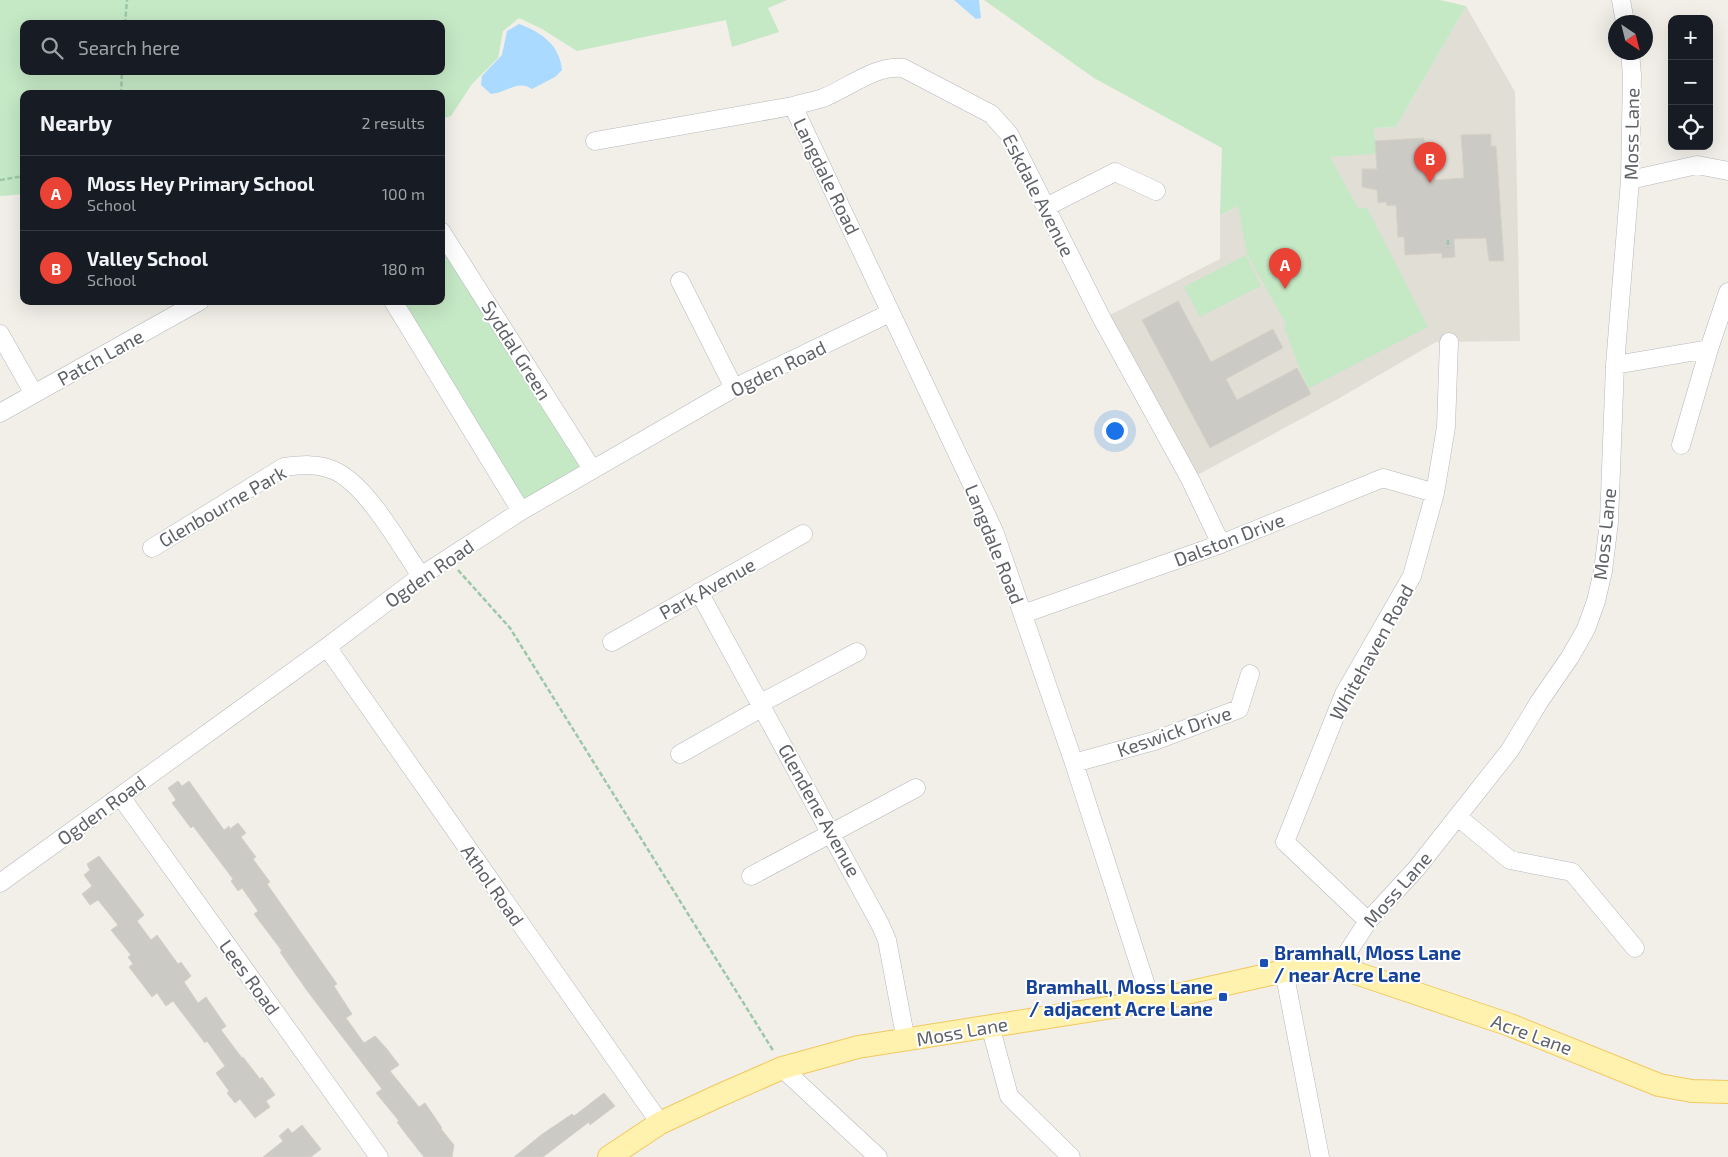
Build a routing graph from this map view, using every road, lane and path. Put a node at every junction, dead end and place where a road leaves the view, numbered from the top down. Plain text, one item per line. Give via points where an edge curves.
1 (127, 0) edge
2 (1621, 0) edge
3 (1624, 15) edge
4 (125, 20) edge
5 (1631, 60) edge
6 (122, 75) edge
7 (121, 90) edge
8 (792, 106) junction
9 (595, 141) dead end
10 (1728, 170) edge
11 (20, 177) edge
12 (0, 180) edge
13 (1630, 180) junction
14 (1156, 190) dead end
15 (1046, 207) junction
16 (445, 237) edge
17 (1448, 240) dead end
18 (1448, 248) dead end
19 (680, 281) dead end
20 (1728, 292) edge
21 (193, 305) edge
22 (395, 305) edge
23 (890, 313) junction
24 (0, 334) edge
25 (1449, 342) dead end
26 (1709, 349) junction
27 (1616, 365) junction
28 (734, 388) junction
29 (34, 394) junction
30 (0, 413) edge
31 (1681, 445) dead end
32 (592, 469) junction
33 (1435, 492) junction
34 (521, 511) junction
35 (803, 534) dead end
36 (1221, 544) junction
37 (152, 548) dead end
38 (448, 559) junction
39 (421, 576) junction
40 (699, 592) junction
41 (1023, 614) junction
42 (612, 642) dead end
43 (327, 647) junction
44 (857, 652) dead end
45 (1250, 674) dead end
46 (762, 705) junction
47 (680, 754) dead end
48 (1074, 763) junction
49 (916, 788) dead end
50 (121, 797) junction
51 (1458, 817) junction
52 (832, 833) junction
53 (751, 876) dead end
54 (0, 883) edge
55 (1368, 922) junction
56 (1635, 948) dead end
57 (1338, 967) junction
58 (1284, 972) junction
59 (1151, 1001) junction
60 (990, 1025) junction
61 (906, 1041) junction
62 (783, 1068) junction
63 (1728, 1092) edge
64 (660, 1123) junction
65 (379, 1157) edge
66 (609, 1157) edge
67 (878, 1157) edge
68 (1071, 1157) edge
69 (1320, 1157) edge

1 - 4 path
2 - 3 street
5 - 13 street, Moss Lane
6 - 7 path
8 - 9 street, Eskdale Avenue
8 - 15 street, Eskdale Avenue via 824,98 888,68 903,68 991,114 1000,122
8 - 23 street, Langdale Road
10 - 13 street via 1697,165
11 - 12 path
13 - 27 street, Moss Lane
14 - 15 street via 1115,172
15 - 36 street, Eskdale Avenue
16 - 32 street, Syddal Green
17 - 18 path
19 - 28 street
20 - 26 street
21 - 29 street, Patch Lane
22 - 34 street
23 - 28 street, Ogden Road
23 - 41 street, Langdale Road via 994,531
24 - 29 street
25 - 33 street, Whitehaven Road via 1446,427
26 - 27 street
26 - 31 street
27 - 51 street, Moss Lane via 1609,522 1603,571 1588,622 1570,657 1510,750
28 - 32 street, Ogden Road
29 - 30 street, Patch Lane
32 - 34 street, Ogden Road
33 - 36 street, Dalston Drive via 1383,478
33 - 55 street, Whitehaven Road via 1412,576 1344,694 1284,842
34 - 38 street, Ogden Road
35 - 40 street, Park Avenue
36 - 41 street, Dalston Drive
37 - 39 street, Glenbourne Park via 284,467 309,464 334,470 355,485 369,500
38 - 39 street, Ogden Road
38 - 62 path via 510,628
39 - 43 street, Ogden Road
40 - 42 street, Park Avenue
40 - 46 street, Glendene Avenue
41 - 48 street, Langdale Road
43 - 50 street, Ogden Road
43 - 64 street, Athol Road
44 - 46 street
45 - 48 street, Keswick Drive via 1239,709 1154,741
46 - 47 street
46 - 52 street, Glendene Avenue
48 - 59 street, Langdale Road
49 - 52 street
50 - 54 street, Ogden Road
50 - 65 street, Lees Road
51 - 55 street, Moss Lane
51 - 56 street via 1510,860 1572,872
52 - 53 street
52 - 61 street, Glendene Avenue via 887,940
55 - 57 street, Moss Lane
57 - 58 main road, Moss Lane
57 - 63 main road, Acre Lane via 1510,1025 1659,1085 1692,1091
58 - 59 main road, Moss Lane
58 - 69 street
59 - 60 main road, Moss Lane
60 - 61 main road, Moss Lane
60 - 68 street via 1009,1096
61 - 62 main road, Moss Lane via 862,1046
62 - 64 main road, Moss Lane
62 - 67 street
64 - 66 main road, Moss Lane

